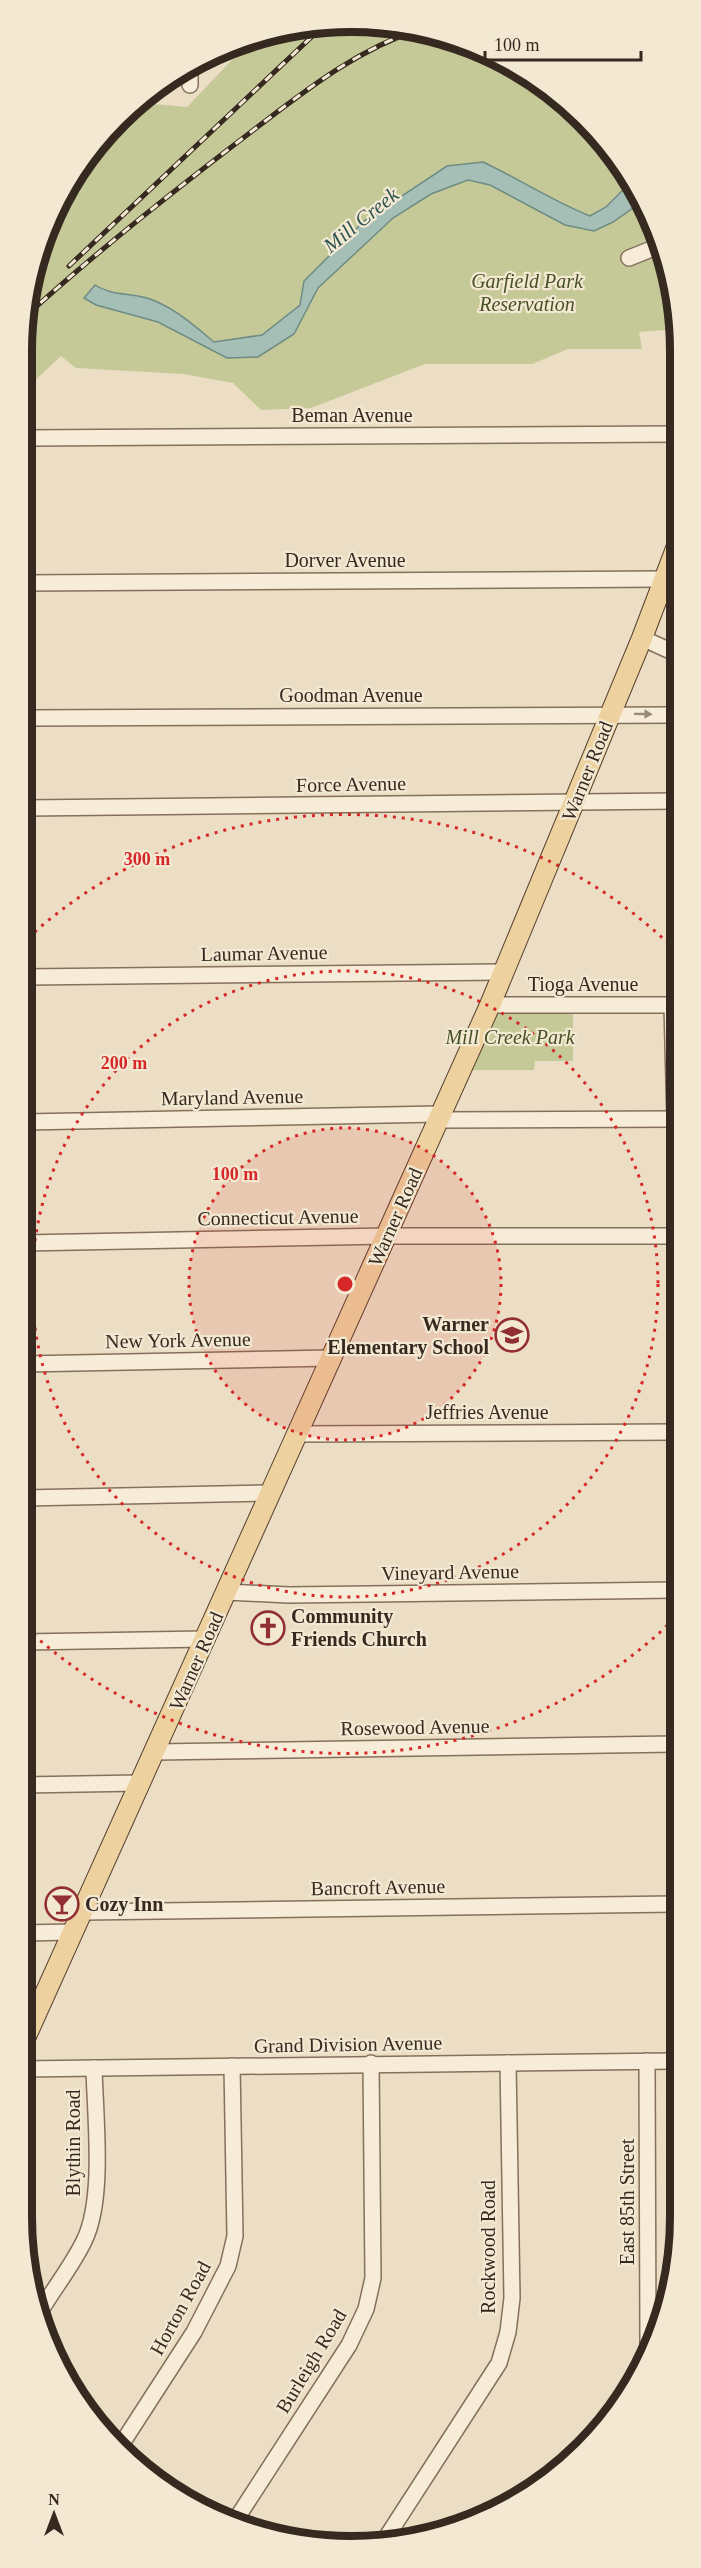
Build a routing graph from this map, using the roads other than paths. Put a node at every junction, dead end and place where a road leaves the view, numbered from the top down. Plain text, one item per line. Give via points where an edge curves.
1 (190, 75) edge
2 (190, 85) dead end
3 (653, 248) edge
4 (629, 258) dead end
5 (670, 435) edge
6 (32, 438) edge
7 (670, 562) edge
8 (663, 579) junction
9 (32, 583) edge
10 (642, 638) junction
11 (670, 651) edge
12 (609, 714) junction
13 (670, 715) edge
14 (32, 718) edge
15 (670, 801) edge
16 (575, 802) junction
17 (32, 808) edge
18 (503, 972) junction
19 (32, 977) edge
20 (490, 1005) junction
21 (670, 1005) edge
22 (438, 1117) junction
23 (670, 1119) edge
24 (32, 1122) edge
25 (670, 1235) edge
26 (387, 1236) junction
27 (32, 1243) edge
28 (332, 1358) junction
29 (32, 1364) edge
30 (670, 1432) edge
31 (298, 1434) junction
32 (270, 1493) junction
33 (32, 1497) edge
34 (670, 1590) edge
35 (227, 1592) junction
36 (205, 1639) junction
37 (32, 1642) edge
38 (670, 1744) edge
39 (155, 1752) junction
40 (141, 1783) junction
41 (32, 1785) edge
42 (670, 1904) edge
43 (83, 1912) junction
44 (73, 1932) junction
45 (32, 1933) edge
46 (32, 2023) edge
47 (647, 2061) junction
48 (670, 2061) edge
49 (371, 2063) junction
50 (508, 2063) junction
51 (231, 2066) junction
52 (94, 2068) junction
53 (32, 2069) edge
54 (44, 2306) edge
55 (648, 2333) edge
56 (123, 2441) edge
57 (238, 2516) edge
58 (388, 2534) edge

1 - 2 street
3 - 4 street
5 - 6 street, Beman Avenue
7 - 8 main road, Warner Road
8 - 9 street, Dorver Avenue
8 - 10 main road, Warner Road
10 - 11 street
10 - 12 main road, Warner Road
12 -> 13 street, Goodman Avenue
12 - 14 street, Goodman Avenue
12 - 16 main road, Warner Road
15 - 16 street, Force Avenue
16 - 17 street, Force Avenue
16 - 18 main road, Warner Road
18 - 19 street, Laumar Avenue
18 - 20 main road, Warner Road
20 - 21 street, Tioga Avenue
20 - 22 main road, Warner Road
22 - 23 street, Maryland Avenue
22 - 24 street, Maryland Avenue
22 - 26 main road, Warner Road
25 - 26 street, Connecticut Avenue
26 - 27 street, Connecticut Avenue
26 - 28 main road, Warner Road
28 - 29 street, New York Avenue
28 - 31 main road, Warner Road
30 - 31 street, Jeffries Avenue
31 - 32 main road, Warner Road
32 - 33 street
32 - 35 main road, Warner Road
34 - 35 street, Vineyard Avenue via 289,1595
35 - 36 main road, Warner Road
36 - 37 street
36 - 39 main road, Warner Road
38 - 39 street, Rosewood Avenue
39 - 40 main road, Warner Road
40 - 41 street
40 - 43 main road, Warner Road
42 - 43 street, Bancroft Avenue
43 - 44 main road, Warner Road
44 - 45 street
44 - 46 main road, Warner Road
47 - 48 street, Grand Division Avenue
47 - 50 street, Grand Division Avenue
47 - 55 street, East 85th Street
49 - 50 street, Grand Division Avenue
49 - 51 street, Grand Division Avenue
49 - 57 street, Burleigh Road via 373,2278 366,2309 349,2345
50 - 58 street, Rockwood Road via 512,2298 508,2332 499,2363
51 - 52 street, Grand Division Avenue
51 - 56 street, Horton Road via 235,2236 228,2266 194,2332
52 - 53 street, Grand Division Avenue
52 - 54 street, Blythin Road via 96,2195 91,2221 84,2240

